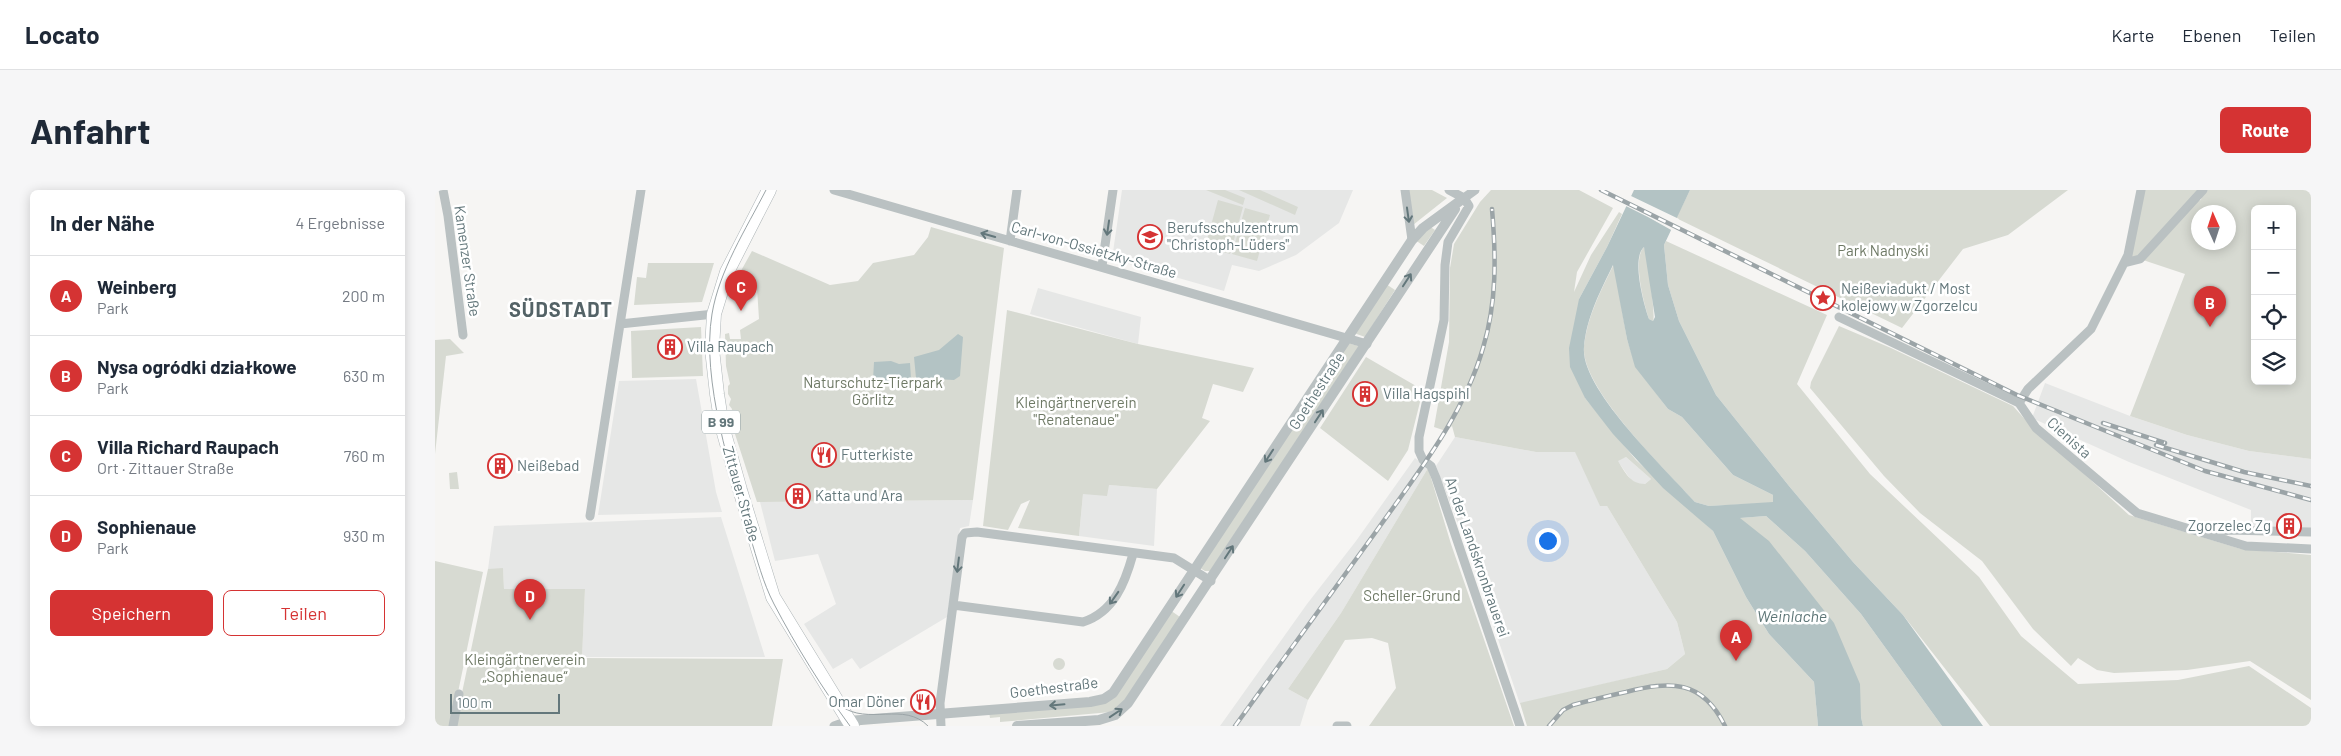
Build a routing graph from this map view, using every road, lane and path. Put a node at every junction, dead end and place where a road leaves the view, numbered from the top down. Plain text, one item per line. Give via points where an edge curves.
1 (443, 190) edge
2 (641, 190) edge
3 (769, 190) edge
4 (834, 190) edge
5 (1017, 190) edge
6 (1113, 190) edge
7 (1405, 190) edge
8 (1449, 190) edge
9 (1475, 190) edge
10 (2203, 190) edge
11 (2141, 192) edge
12 (1463, 199) junction
13 (1412, 240) junction
14 (1010, 241) junction
15 (2124, 263) junction
16 (1102, 266) junction
17 (714, 314) junction
18 (1839, 318) dead end
19 (621, 324) junction
20 (463, 335) dead end
21 (1347, 338) junction
22 (1367, 344) junction
23 (2019, 404) junction
24 (591, 516) dead end
25 (2311, 532) edge
26 (2209, 534) junction
27 (2311, 549) edge
28 (1133, 554) junction
29 (1194, 570) junction
30 (1211, 581) junction
31 (953, 605) junction
32 (459, 694) dead end
33 (941, 715) junction
34 (850, 723) edge
35 (453, 726) edge
36 (834, 726) edge
37 (941, 726) edge
38 (1017, 726) edge
39 (1337, 726) edge
40 (1347, 726) edge
41 (1520, 726) edge

1 - 20 street, Kamenzer Straße
2 - 19 street
3 - 17 main road, Zittauer Straße / B 99 via 727,272
14 -> 4 street, Carl-von-Ossietzky-Straße
5 - 14 street
6 -> 16 street
7 -> 13 street
8 - 12 street
9 - 12 street
10 - 15 street via 2140,259
11 - 15 street
12 - 13 street, Goethestraße
22 -> 12 street, Goethestraße
12 - 41 street, An der Landskronbrauerei via 1469,204 1449,242 1445,265 1444,320 1420,430 1419,451 1436,478
13 - 21 street, Goethestraße
14 - 16 street, Carl-von-Ossietzky-Straße
15 - 23 street via 2091,329 2028,390
16 - 21 street, Carl-von-Ossietzky-Straße
17 - 19 street
17 - 34 main road, Zittauer Straße / B 99 via 714,369 722,426 762,566 780,611
18 - 23 street
19 - 24 street
21 - 22 street, Goethestraße
21 -> 29 street, Goethestraße
30 -> 22 street, Goethestraße
23 - 26 street, Cienista via 2036,428 2137,513
25 - 26 street via 2229,530
26 - 27 street, Cienista via 2246,546
28 - 29 street via 1174,558
28 -> 31 street via 1111,604 1097,618 1083,622
28 -> 31 street via 965,533
29 - 30 street
29 -> 33 street, Goethestraße via 1117,687 1104,699
38 -> 30 street, Goethestraße via 1099,720 1118,713
31 - 33 street
32 - 35 street
33 - 34 street, Goethestraße
33 - 37 street
34 - 36 street
39 - 40 street

